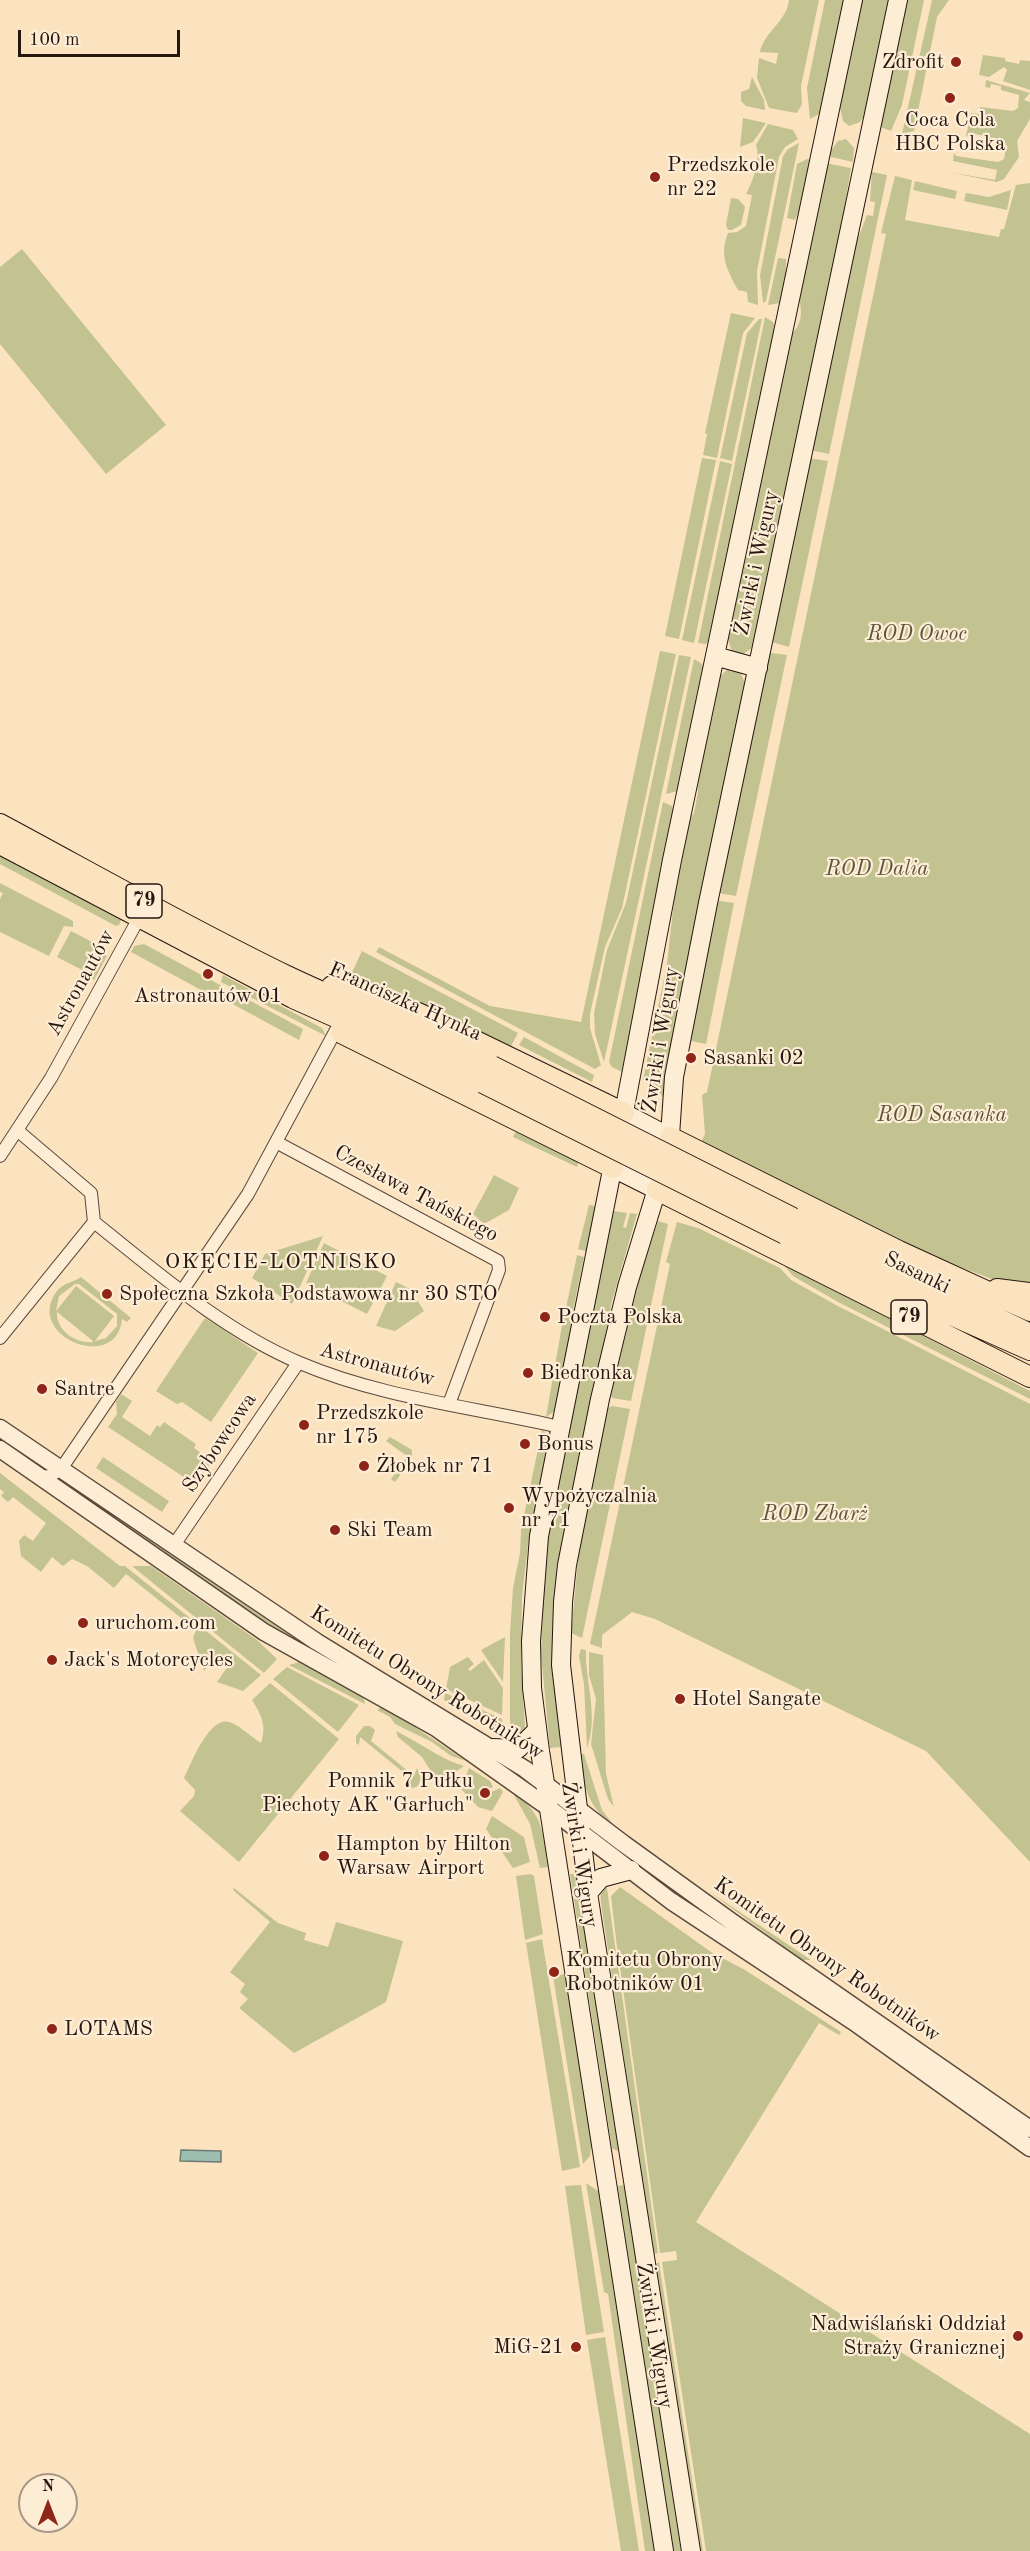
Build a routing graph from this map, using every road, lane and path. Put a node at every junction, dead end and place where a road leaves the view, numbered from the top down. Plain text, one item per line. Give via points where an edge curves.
1 (853, 0) edge
2 (898, 0) edge
3 (715, 656) junction
4 (758, 668) junction
5 (0, 824) edge
6 (0, 844) edge
7 (139, 918) junction
8 (289, 976) junction
9 (293, 998) junction
10 (336, 1030) junction
11 (488, 1075) junction
12 (624, 1113) junction
13 (17, 1130) junction
14 (670, 1137) junction
15 (276, 1142) junction
16 (0, 1156) edge
17 (613, 1168) junction
18 (657, 1190) junction
19 (94, 1222) junction
20 (789, 1226) junction
21 (974, 1285) junction
22 (182, 1291) junction
23 (1030, 1293) edge
24 (1030, 1311) edge
25 (1030, 1334) edge
26 (0, 1338) edge
27 (1030, 1350) edge
28 (298, 1363) junction
29 (1030, 1377) edge
30 (449, 1404) junction
31 (560, 1427) junction
32 (0, 1428) edge
33 (0, 1449) edge
34 (61, 1469) junction
35 (40, 1477) junction
36 (174, 1545) junction
37 (537, 1730) junction
38 (493, 1748) junction
39 (546, 1784) junction
40 (549, 1808) junction
41 (578, 1809) junction
42 (581, 1832) junction
43 (631, 1870) junction
44 (588, 1893) junction
45 (1030, 2129) edge
46 (1030, 2148) edge
47 (664, 2551) edge
48 (691, 2551) edge

1 - 3 main road, Żwirki i Wigury
2 - 4 main road, Żwirki i Wigury
3 - 4 main road
3 - 12 main road, Żwirki i Wigury
4 - 14 main road, Żwirki i Wigury via 674,1077
5 - 8 main road, Franciszka Hynka / 79
6 - 7 main road, Franciszka Hynka / 79
7 - 9 main road, Franciszka Hynka / 79
7 - 13 street, Astronautów via 51,1078
8 - 11 main road, Franciszka Hynka via 429,1036
8 - 12 main road, 79 via 356,992 418,1013
9 - 10 main road, 79 via 317,1021
9 - 11 main road, Franciszka Hynka
10 - 15 street
10 - 17 main road, 79
11 - 20 main road, Franciszka Hynka, bridge
12 - 14 main road, 79
12 - 17 main road, Żwirki i Wigury
13 - 16 street, Astronautów
13 - 19 street via 91,1193
14 - 18 main road, Żwirki i Wigury
14 - 21 main road, 79
15 - 22 street via 248,1194
15 - 30 street, Czesława Tańskiego via 498,1261 499,1270
17 - 18 main road, 79
17 - 31 main road, Żwirki i Wigury
18 - 29 main road, 79
18 - 41 main road, Żwirki i Wigury via 610,1354 564,1584 561,1665
19 - 22 street, Astronautów
19 - 26 street
20 - 25 main road, Sasanki
20 - 27 main road, Sasanki via 904,1294
21 - 23 main road, 79
21 - 24 main road
22 - 28 street, Astronautów via 238,1330
22 - 34 street
28 - 30 street, Astronautów via 352,1382
28 - 36 street, Szybowcowa
30 - 31 street, Astronautów
31 - 37 main road, Żwirki i Wigury via 534,1587 532,1674
32 - 34 street, Komitetu Obrony Robotników
33 - 35 street, Komitetu Obrony Robotników
34 - 35 street
34 - 36 street, Komitetu Obrony Robotników
35 - 40 street, Komitetu Obrony Robotników via 264,1632 436,1728
36 - 38 street, Komitetu Obrony Robotników via 345,1659
37 - 38 main road via 518,1749
37 - 39 main road, Żwirki i Wigury
38 - 39 street, Komitetu Obrony Robotników
39 - 40 main road, Żwirki i Wigury
39 - 41 street, Komitetu Obrony Robotników
40 - 42 street, Komitetu Obrony Robotników
40 - 47 main road, Żwirki i Wigury
41 - 42 main road, Żwirki i Wigury
41 - 45 street, Komitetu Obrony Robotników via 732,1922
42 - 43 street, Komitetu Obrony Robotników
42 - 44 main road, Żwirki i Wigury
43 - 44 main road via 601,1878
43 - 46 street, Komitetu Obrony Robotników
44 - 48 main road, Żwirki i Wigury

